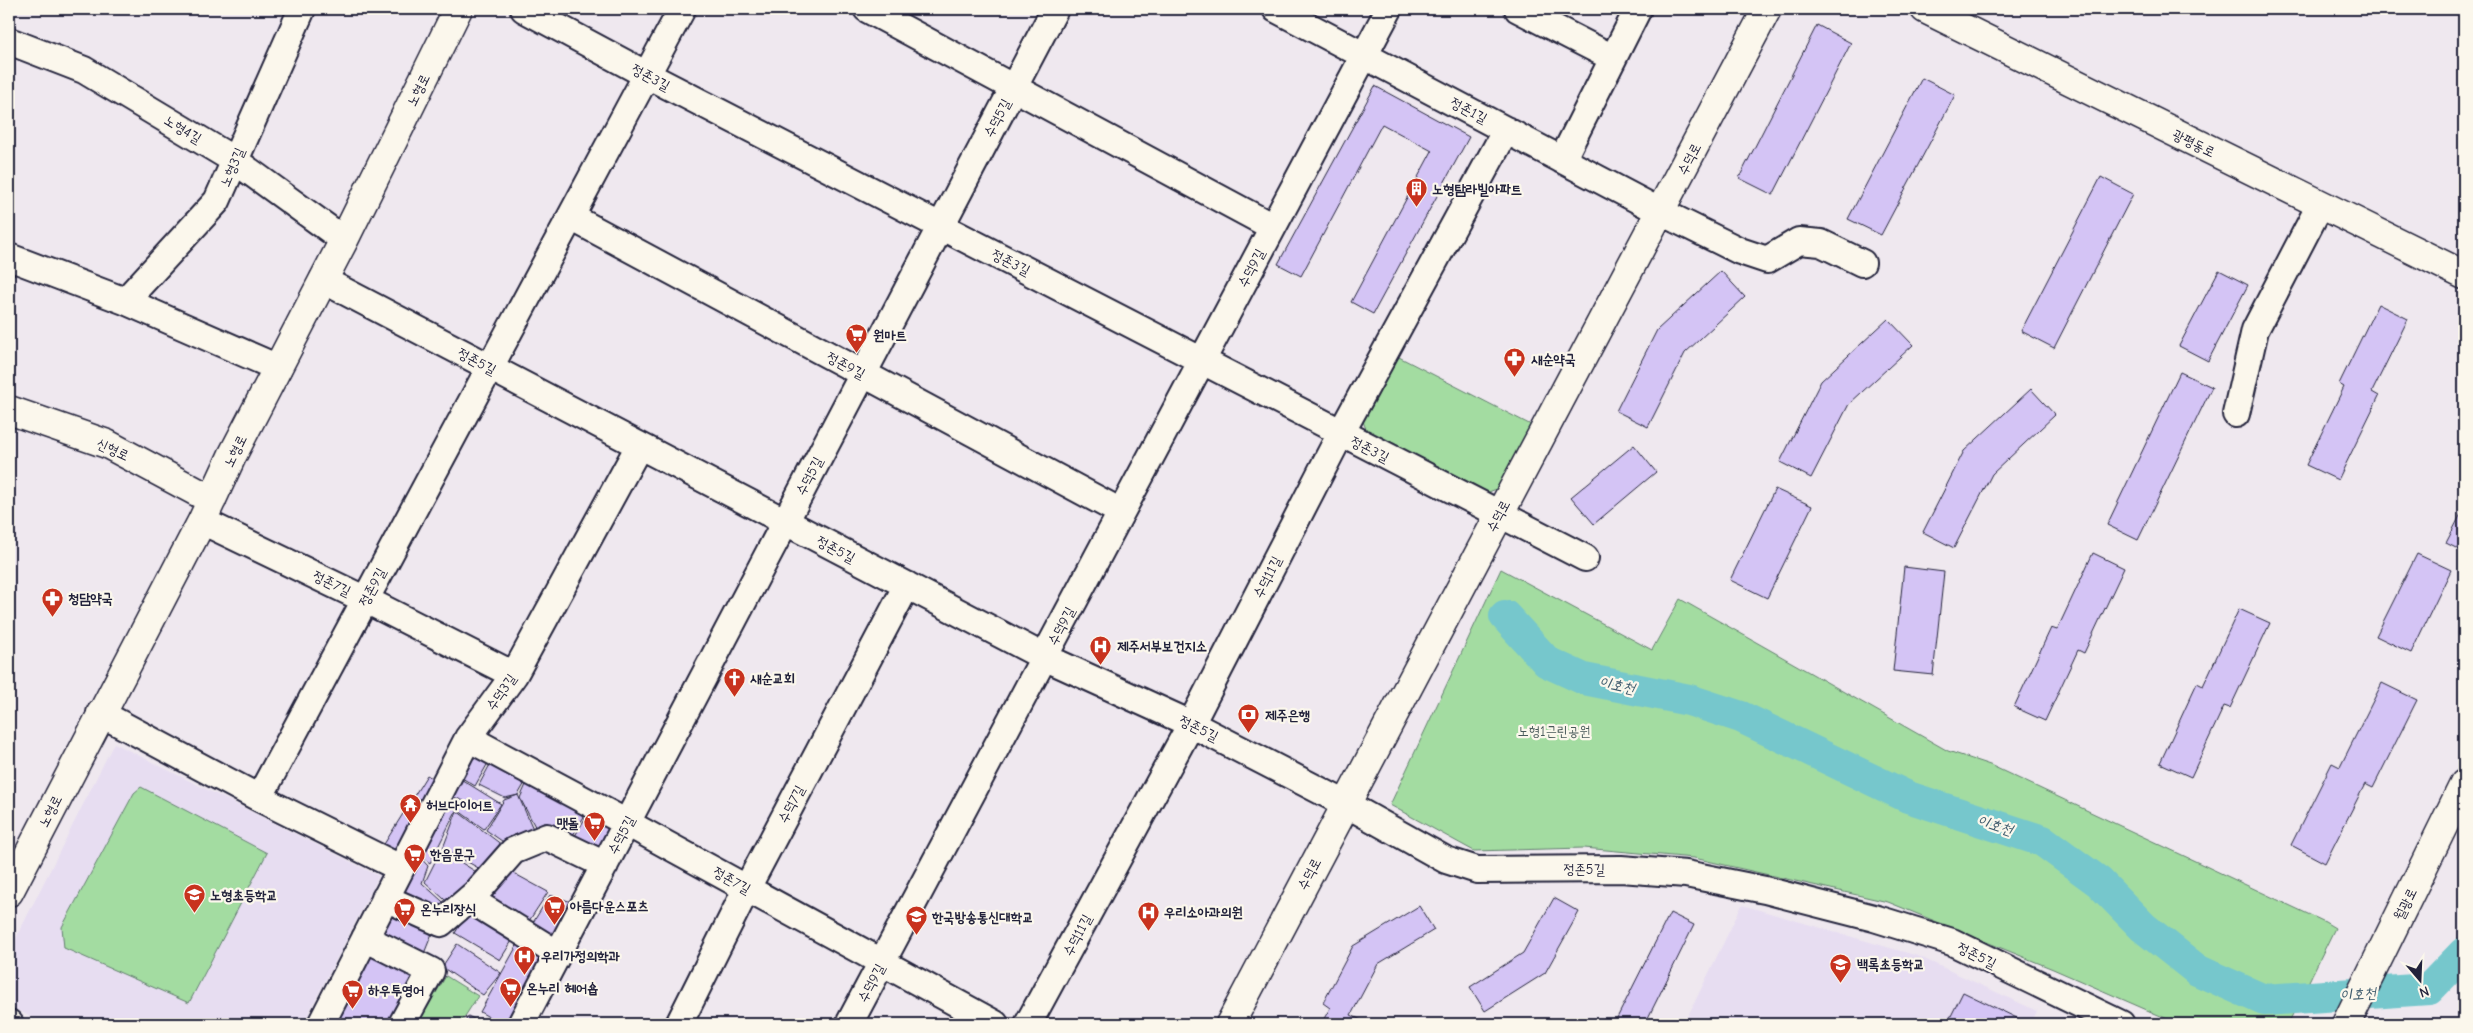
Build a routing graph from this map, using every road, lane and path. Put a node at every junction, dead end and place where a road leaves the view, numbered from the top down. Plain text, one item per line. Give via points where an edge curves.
1 (302, 9) edge
2 (458, 9) edge
3 (524, 9) edge
4 (682, 9) edge
5 (867, 9) edge
6 (1055, 9) edge
7 (1276, 9) edge
8 (1389, 9) edge
9 (1518, 9) edge
10 (1638, 9) edge
11 (1767, 9) edge
12 (1925, 9) edge
13 (9, 40) edge
14 (1364, 55) junction
15 (1613, 58) junction
16 (647, 75) junction
17 (1013, 87) junction
18 (1506, 130) junction
19 (234, 160) junction
20 (1562, 160) junction
21 (2320, 205) junction
22 (1661, 212) junction
23 (570, 218) junction
24 (940, 226) junction
25 (1273, 227) junction
26 (344, 240) junction
27 (9, 258) edge
28 (1862, 263) dead end
29 (2464, 275) edge
30 (323, 280) junction
31 (125, 301) junction
32 (1202, 361) junction
33 (278, 368) junction
34 (490, 368) junction
35 (863, 374) junction
36 (10, 414) edge
37 (2236, 414) dead end
38 (1341, 434) junction
39 (640, 446) junction
40 (207, 510) junction
41 (1122, 512) junction
42 (1499, 515) junction
43 (785, 522) junction
44 (1585, 558) dead end
45 (906, 585) junction
46 (366, 600) junction
47 (1044, 657) junction
48 (514, 675) junction
49 (100, 712) junction
50 (1191, 724) junction
51 (468, 738) junction
52 (2464, 784) edge
53 (259, 798) junction
54 (1346, 804) junction
55 (627, 823) junction
56 (605, 865) junction
57 (400, 868) junction
58 (747, 888) junction
59 (9, 892) edge
60 (385, 898) junction
61 (469, 899) junction
62 (364, 938) junction
63 (558, 954) junction
64 (882, 962) junction
65 (321, 1024) edge
66 (402, 1024) edge
67 (522, 1024) edge
68 (679, 1024) edge
69 (849, 1024) edge
70 (995, 1024) edge
71 (1028, 1024) edge
72 (1230, 1024) edge
73 (2121, 1024) edge
74 (2346, 1024) edge

1 - 19 street, 노형3길
2 - 26 main road, 노형로
3 - 16 street, 정존3길
4 - 16 street, 정존9길
5 - 17 street, 수덕5길
6 - 17 street, 수덕5길
7 - 14 street, 정존1길
8 - 14 street, 수덕9길
9 - 15 street
10 - 15 street
11 - 22 main road, 수덕로
12 - 21 main road, 광평동로
13 - 19 street, 노형4길 via 84,70
14 - 18 street, 정존1길
14 - 25 street, 수덕9길
15 - 20 street
16 - 23 street, 정존9길
16 - 24 street, 정존3길
17 - 24 street, 수덕5길
17 - 25 street
18 - 20 street, 정존1길
18 - 38 street, 수덕11길
19 - 26 street, 노형4길
19 - 31 street, 노형3길 via 217,201
20 - 22 street, 정존1길
21 - 29 main road, 광평동로
21 - 37 street via 2255,330
22 - 28 street, 정존1길 via 1740,251 1767,260 1799,240 1821,244
22 - 42 main road, 수덕로
23 - 34 street, 정존9길
23 - 35 street, 정존9길
24 - 32 street, 정존3길
24 - 35 street, 수덕5길
25 - 32 street, 수덕9길
26 - 30 main road, 노형로
27 - 31 street
30 - 33 main road, 노형로
30 - 34 street, 정존5길
31 - 33 street
32 - 38 street, 정존3길
32 - 41 street, 수덕9길
33 - 40 main road, 노형로
34 - 39 street, 정존5길
34 - 46 street, 정존9길
35 - 41 street, 정존9길
35 - 43 street, 수덕5길
36 - 40 main road, 신형로 via 107,444
38 - 42 street, 정존3길
38 - 50 street, 수덕11길
39 - 43 street, 정존5길
39 - 48 street, 수덕3길
40 - 46 street, 정존7길
40 - 49 main road, 노형로
41 - 47 street, 수덕9길
42 - 44 street, 정존3길
42 - 54 main road, 수덕로
43 - 45 street, 정존5길
43 - 55 street, 수덕5길
45 - 47 street, 정존5길
45 - 58 street, 수덕7길
46 - 48 street, 정존7길
46 - 53 street, 정존9길
47 - 50 street, 정존5길
47 - 64 street, 수덕9길
48 - 51 street, 수덕3길
49 - 53 street
49 - 59 main road, 노형로
50 - 54 street, 정존5길
50 - 71 street, 수덕11길
51 - 55 street, 정존7길
51 - 57 street, 수덕3길
52 - 74 main road, 월광로
53 - 57 street
54 - 72 main road, 수덕로
54 - 73 street, 정존5길 via 1446,860 1477,870 1621,869 1686,874 1766,890 1874,918 1952,942
55 - 56 street, 수덕5길
55 - 58 street, 정존7길
56 - 61 street, 수덕5길 via 548,837 513,851
56 - 63 street, 수덕5길
57 - 60 street, 수덕3길
58 - 64 street, 정존7길
58 - 68 street, 수덕7길
60 - 61 street, 수덕5길 via 441,922
60 - 62 street, 수덕3길
61 - 63 street
62 - 65 street, 수덕3길
62 - 66 street via 431,971
63 - 67 street, 수덕5길
64 - 69 street, 수덕9길
64 - 70 street, 정존7길

